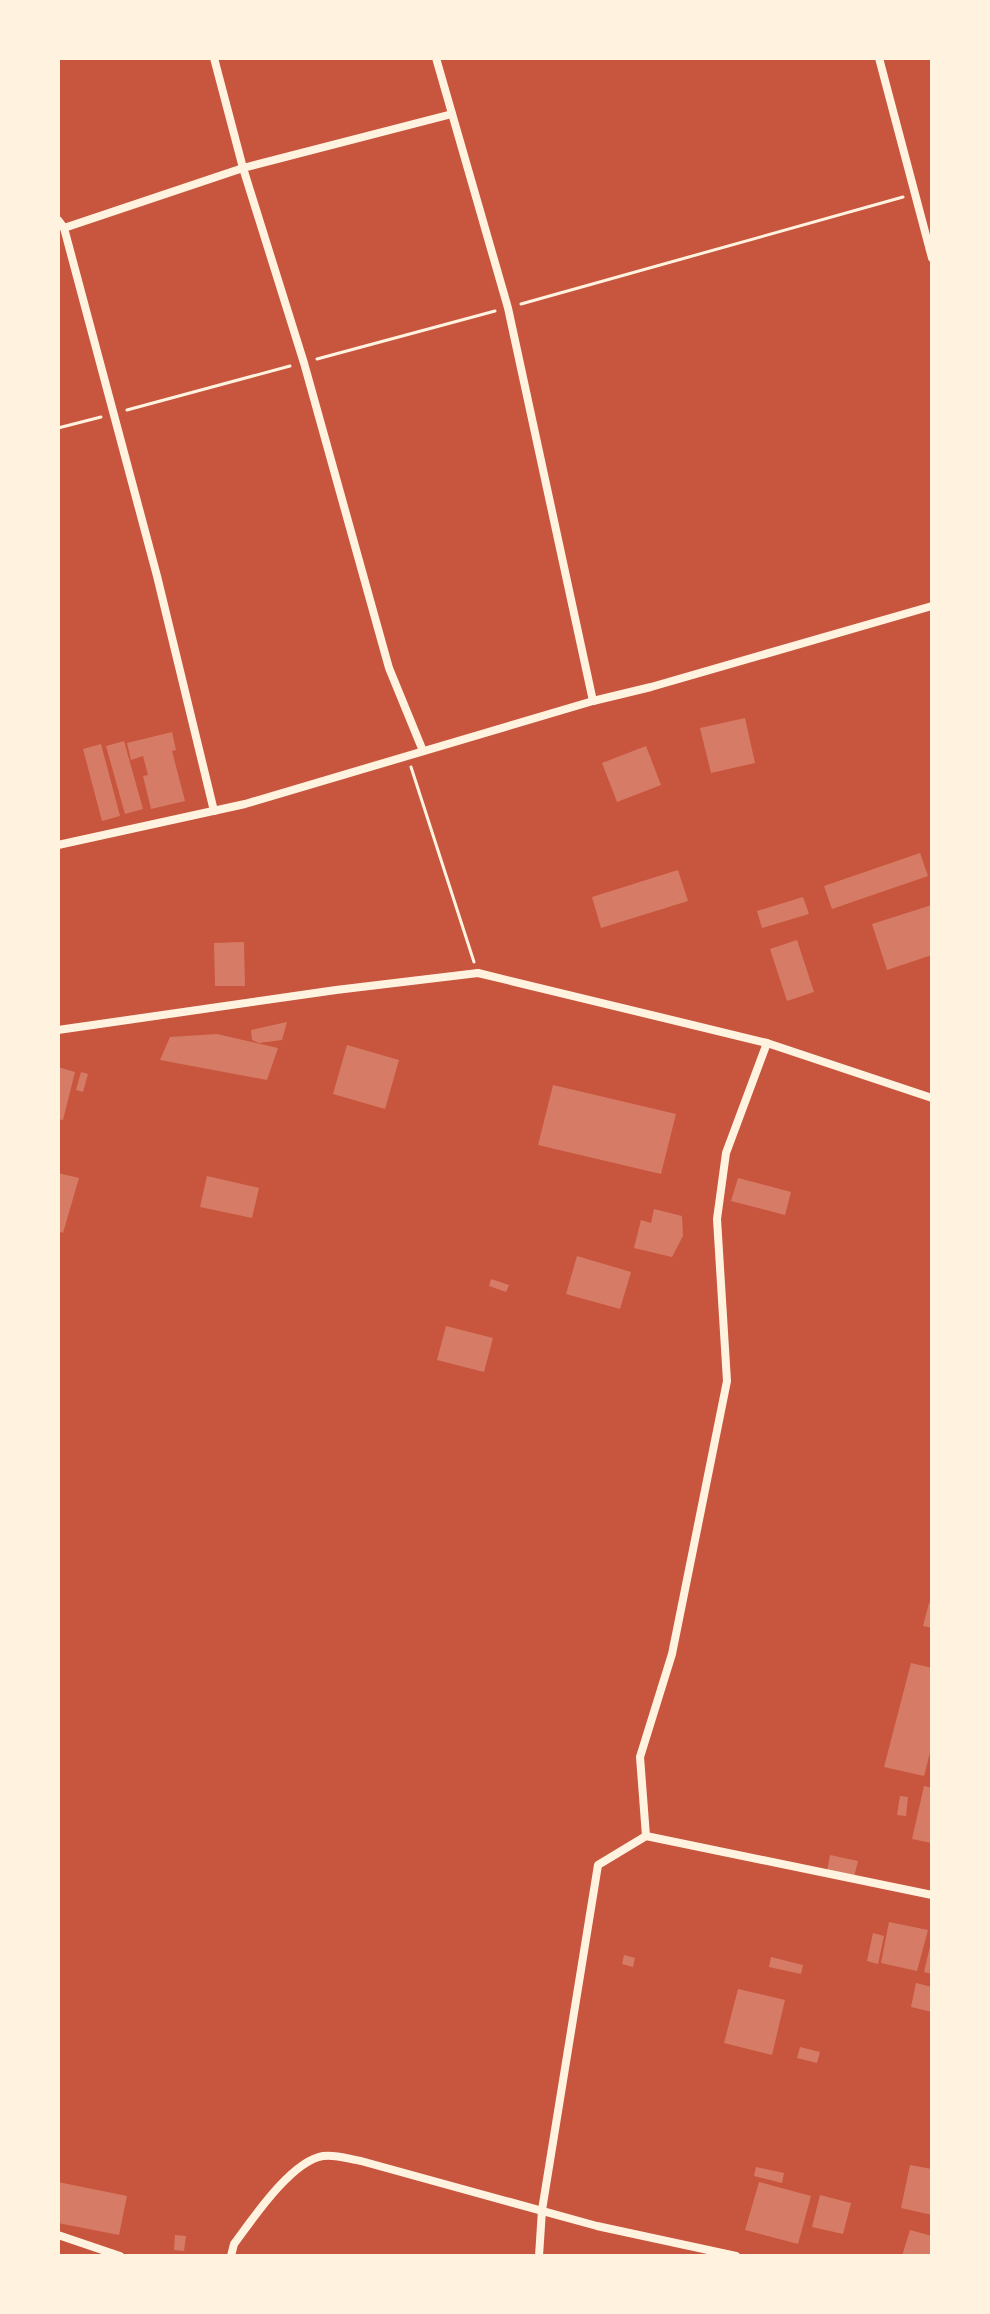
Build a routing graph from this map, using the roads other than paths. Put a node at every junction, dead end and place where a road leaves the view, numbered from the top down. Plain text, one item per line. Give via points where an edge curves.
1 (214, 58) edge
2 (436, 58) edge
3 (879, 58) edge
4 (452, 114) junction
5 (243, 168) junction
6 (61, 224) edge
7 (932, 258) edge
8 (932, 606) edge
9 (593, 701) junction
10 (423, 751) junction
11 (214, 811) junction
12 (58, 845) edge
13 (58, 1030) edge
14 (767, 1043) junction
15 (932, 1098) edge
16 (646, 1836) junction
17 (932, 1895) edge
18 (542, 2210) junction
19 (58, 2235) edge
20 (120, 2256) edge
21 (231, 2256) edge
22 (539, 2256) edge
23 (736, 2256) edge

1 - 5 street
2 - 4 street
3 - 7 street
4 - 5 street
4 - 9 street via 508,308
5 - 6 street
5 - 10 street via 389,668
6 - 11 street via 157,576
8 - 9 street
9 - 10 street
10 - 11 street
11 - 12 street
13 - 14 street via 478,973
14 - 15 street
14 - 16 street via 724,1166 717,1219 727,1381 672,1654 640,1757
16 - 17 street
16 - 18 street via 598,1865
18 - 21 street via 361,2161 322,2156 289,2176 234,2244
18 - 22 street
18 - 23 street
19 - 20 street

